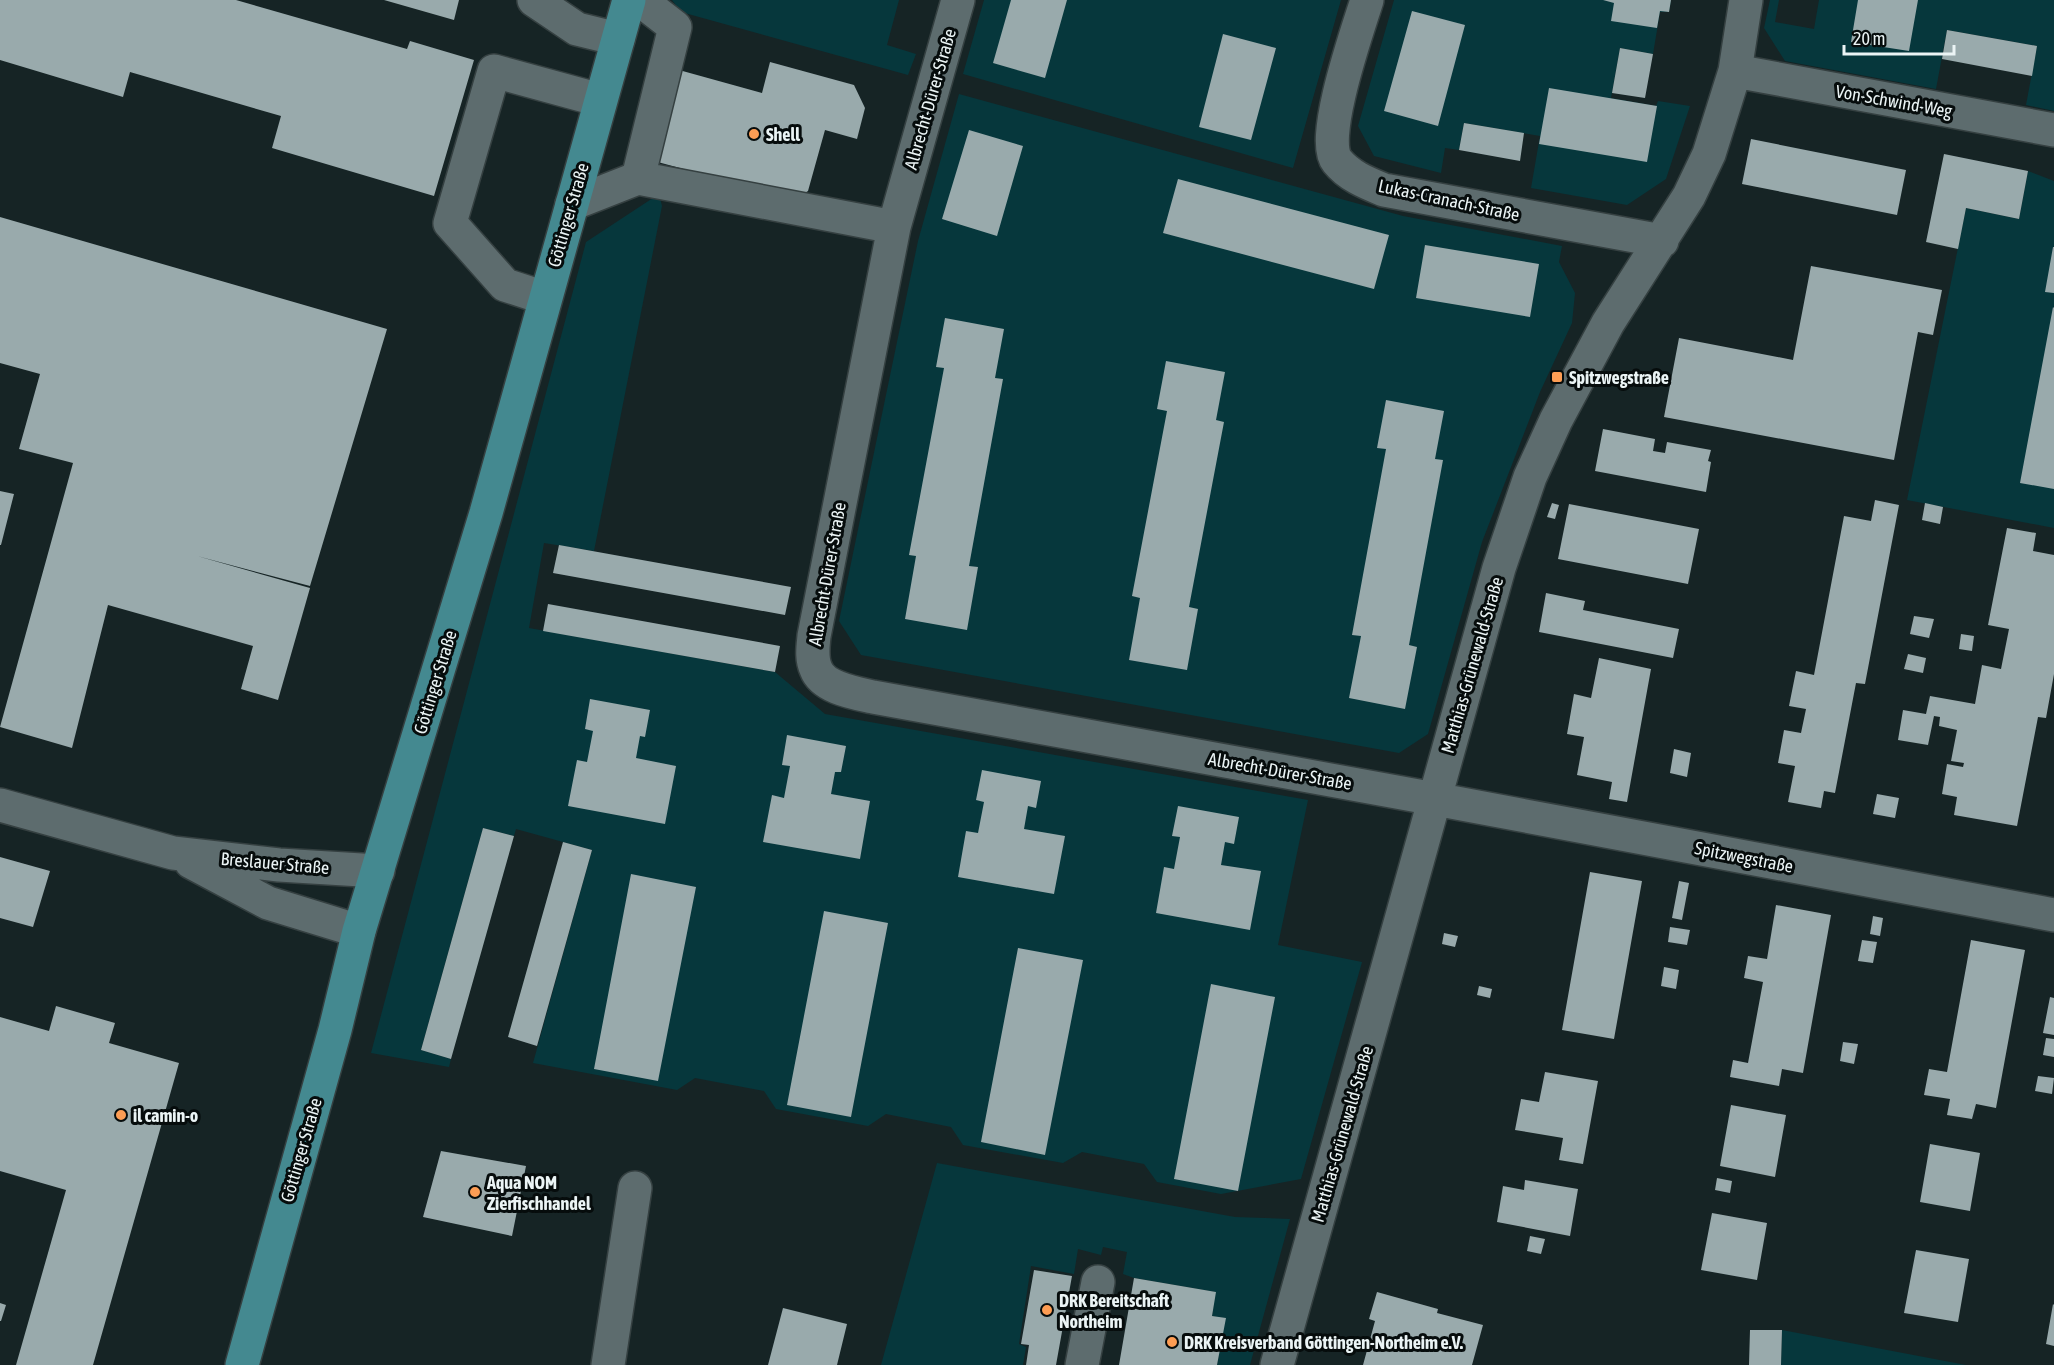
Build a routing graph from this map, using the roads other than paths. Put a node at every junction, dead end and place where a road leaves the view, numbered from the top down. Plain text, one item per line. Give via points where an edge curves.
1 (534, 0) edge
2 (629, 0) edge
3 (640, 0) edge
4 (958, 0) edge
5 (1367, 0) edge
6 (1746, 0) edge
7 (618, 39) junction
8 (1735, 71) junction
9 (600, 100) junction
10 (2054, 130) edge
11 (638, 177) junction
12 (572, 204) junction
13 (894, 227) junction
14 (1662, 241) junction
15 (545, 298) junction
16 (1435, 799) junction
17 (0, 805) edge
18 (173, 853) junction
19 (378, 871) junction
20 (2054, 915) edge
21 (359, 931) junction
22 (635, 1188) dead end
23 (1098, 1282) dead end
24 (242, 1365) edge
25 (608, 1365) edge
26 (1082, 1365) edge
27 (1277, 1365) edge

1 - 7 street via 578,29
2 - 7 main road, Göttinger Straße
3 - 11 street via 675,27
4 - 13 street, Albrecht-Dürer-Straße
5 - 14 street, Lukas-Cranach-Straße via 1333,124 1335,159 1348,173 1384,190
6 - 8 street, Matthias-Grünewald-Straße
7 - 9 main road, Göttinger Straße
8 - 10 street, Von-Schwind-Weg
8 - 14 street, Matthias-Grünewald-Straße via 1709,154
9 - 12 main road, Göttinger Straße
9 - 15 street via 494,71 450,223 505,285
11 - 12 street
11 - 13 street
12 - 15 main road, Göttinger Straße
13 - 16 street, Albrecht-Dürer-Straße via 814,636 812,656 816,671 838,687 873,697
14 - 16 street, Matthias-Grünewald-Straße via 1608,323 1530,477 1493,586
15 - 19 main road, Göttinger Straße via 486,513
16 - 20 street, Spitzwegstraße
16 - 27 street, Matthias-Grünewald-Straße
17 - 18 street, Breslauer Straße
18 - 19 street, Breslauer Straße
18 - 21 street, Breslauer Straße via 268,903
19 - 21 main road, Göttinger Straße
21 - 24 main road, Göttinger Straße
22 - 25 street
23 - 26 street

